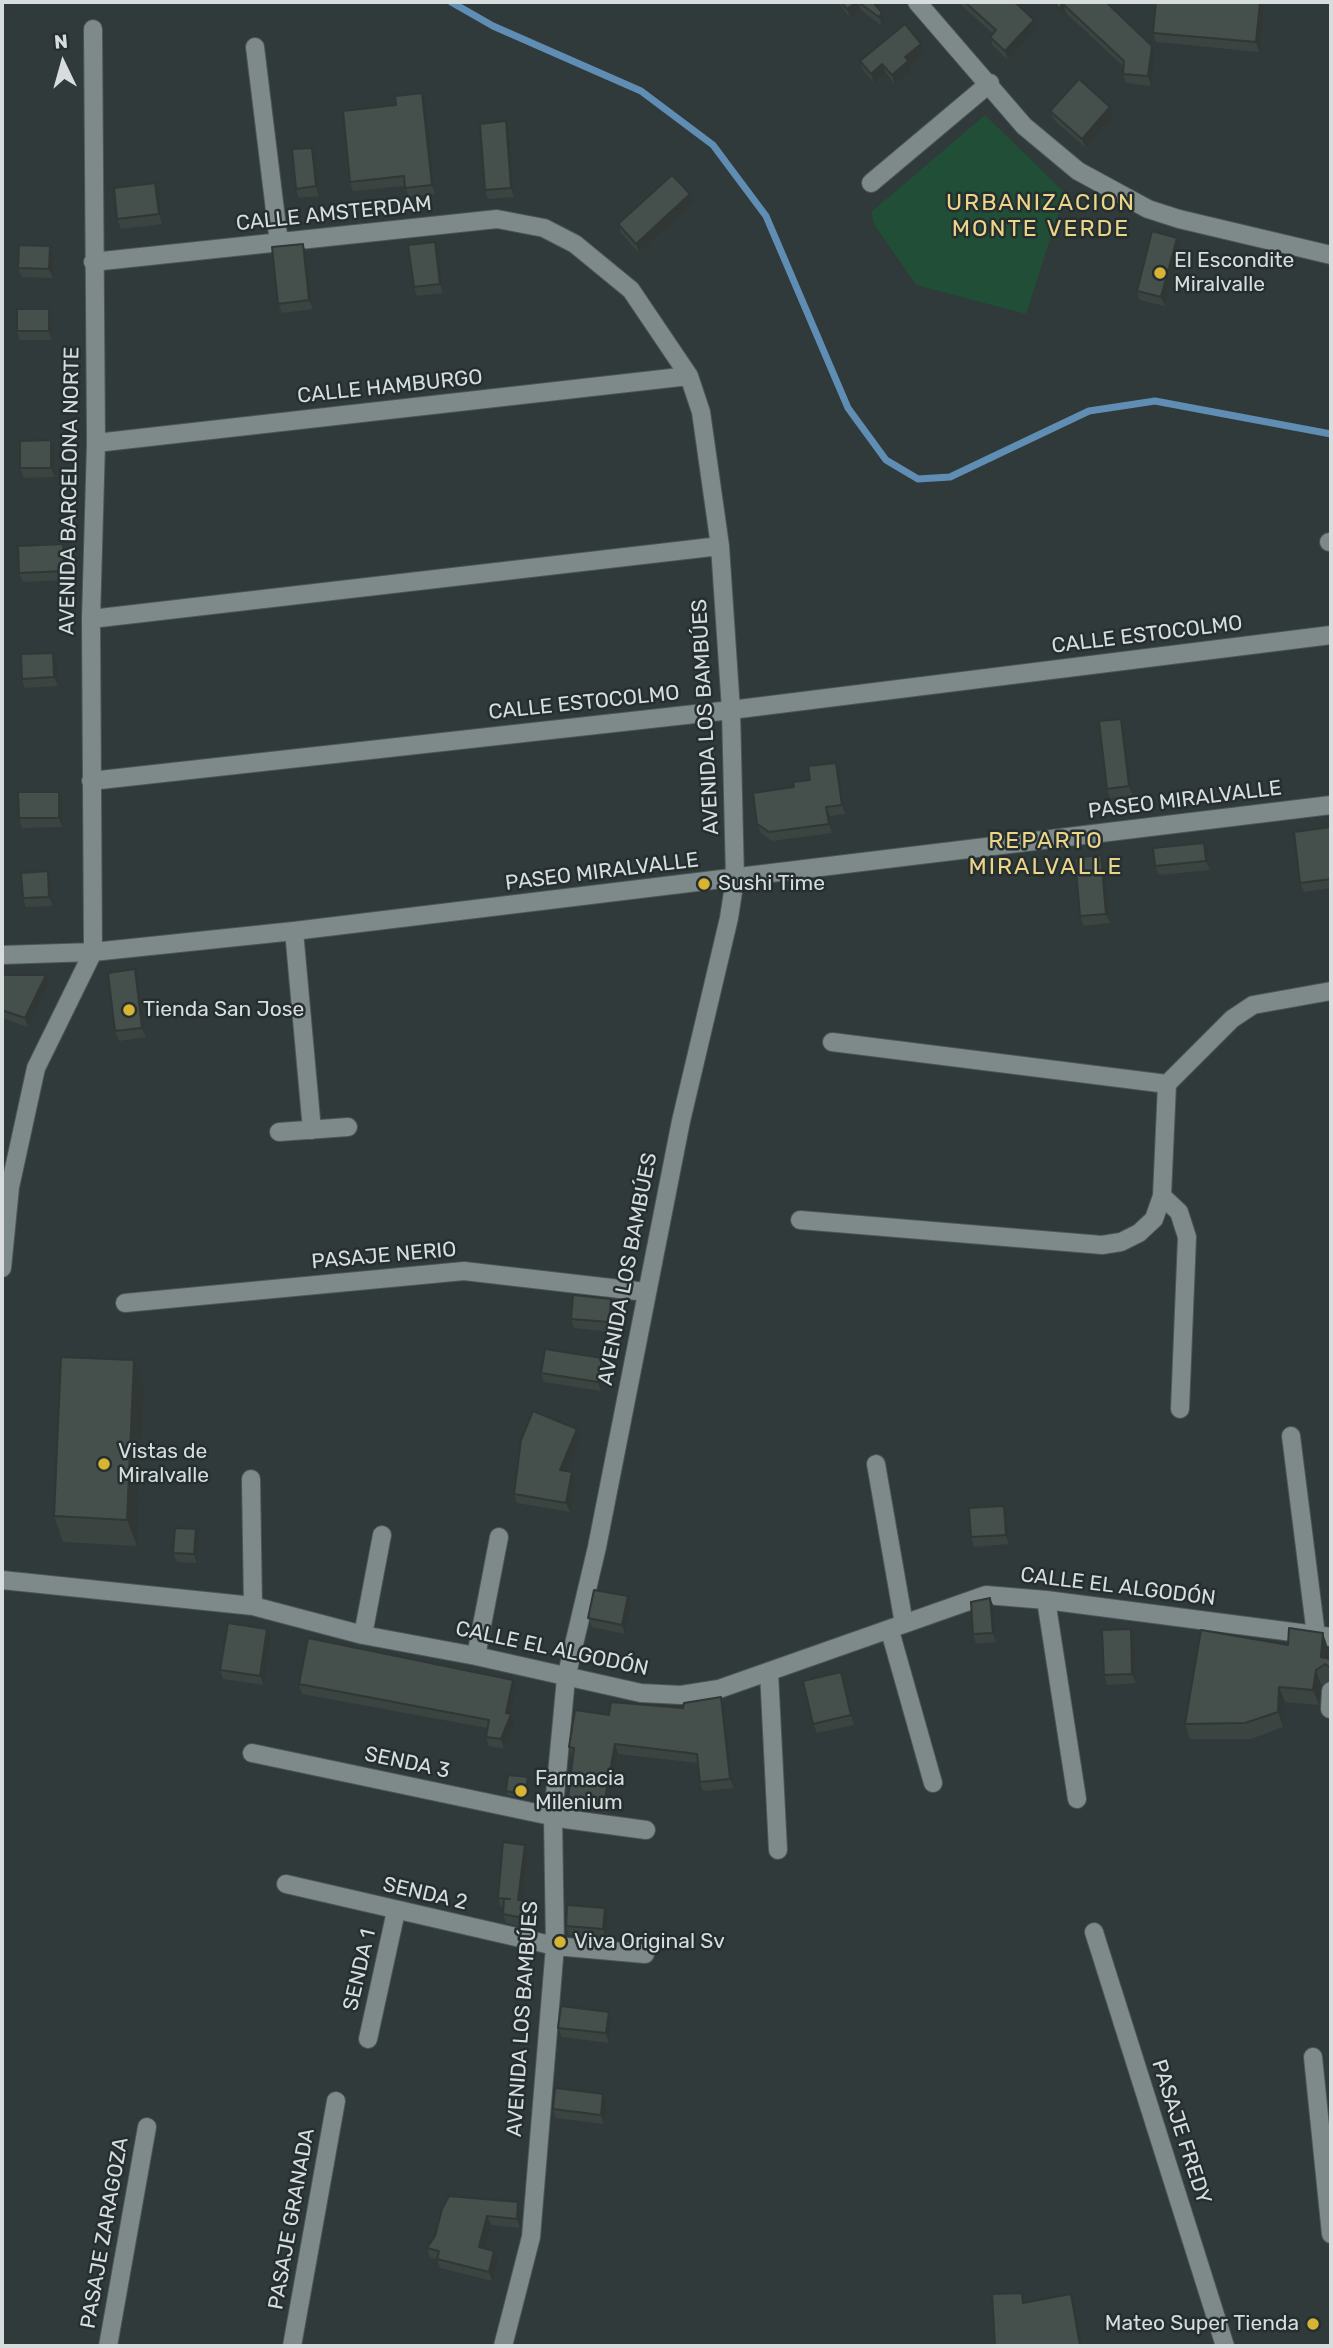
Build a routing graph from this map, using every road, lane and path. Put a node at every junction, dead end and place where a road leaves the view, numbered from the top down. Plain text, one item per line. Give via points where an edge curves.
1 (917, 2) edge
2 (93, 29) dead end
3 (255, 47) dead end
4 (990, 83) junction
5 (871, 183) dead end
6 (279, 243) junction
7 (575, 244) joint
8 (1331, 255) edge
9 (93, 262) junction
10 (689, 376) junction
11 (96, 443) junction
12 (720, 546) junction
13 (91, 619) junction
14 (1331, 635) edge
15 (732, 710) junction
16 (91, 781) junction
17 (1331, 805) edge
18 (735, 879) junction
19 (294, 931) junction
20 (93, 952) junction
21 (2, 955) edge
22 (1331, 991) edge
23 (832, 1042) dead end
24 (1167, 1084) junction
25 (348, 1127) dead end
26 (312, 1130) junction
27 (279, 1132) dead end
28 (1162, 1196) junction
29 (800, 1220) dead end
30 (2, 1268) edge
31 (646, 1292) junction
32 (125, 1303) dead end
33 (1181, 1409) dead end
34 (1292, 1436) dead end
35 (876, 1464) dead end
36 (251, 1479) dead end
37 (382, 1535) dead end
38 (499, 1537) dead end
39 (2, 1580) edge
40 (1046, 1600) junction
41 (253, 1606) junction
42 (897, 1627) junction
43 (363, 1635) junction
44 (1324, 1636) edge
45 (476, 1656) junction
46 (769, 1672) junction
47 (566, 1678) junction
48 (252, 1753) dead end
49 (933, 1783) dead end
50 (1077, 1799) dead end
51 (553, 1817) junction
52 (646, 1830) dead end
53 (778, 1850) dead end
54 (286, 1884) dead end
55 (396, 1911) junction
56 (1094, 1932) dead end
57 (555, 1946) junction
58 (646, 1954) dead end
59 (368, 2039) dead end
60 (1313, 2057) dead end
61 (336, 2101) dead end
62 (147, 2127) dead end
63 (1331, 2234) edge
64 (108, 2346) edge
65 (292, 2346) edge
66 (503, 2346) edge
67 (1225, 2346) edge

1 - 4 street
2 - 9 street, AVENIDA BARCELONA NORTE
3 - 6 street
4 - 5 street
4 - 8 street via 1024,126 1055,155 1117,194 1179,219
6 - 7 street, CALLE AMSTERDAM via 497,219 544,228
6 - 9 street, CALLE AMSTERDAM
7 - 10 street, AVENIDA LOS BAMBÚES via 631,290
9 - 11 street, AVENIDA BARCELONA NORTE
10 - 11 street, CALLE HAMBURGO
10 - 12 street, AVENIDA LOS BAMBÚES via 701,412
11 - 13 street, AVENIDA BARCELONA NORTE
12 - 13 street
12 - 15 street, AVENIDA LOS BAMBÚES
13 - 16 street, AVENIDA BARCELONA NORTE
14 - 15 street, CALLE ESTOCOLMO
15 - 16 street, CALLE ESTOCOLMO
15 - 18 street, AVENIDA LOS BAMBÚES
16 - 20 street, AVENIDA BARCELONA NORTE
17 - 18 street, PASEO MIRALVALLE
18 - 19 street, PASEO MIRALVALLE
18 - 31 street, AVENIDA LOS BAMBÚES
19 - 20 street, PASEO MIRALVALLE
19 - 26 street
20 - 21 street, PASEO MIRALVALLE
20 - 30 street via 36,1068 10,1187
22 - 24 street via 1253,1005 1232,1018
23 - 24 street
24 - 28 street
25 - 26 street
26 - 27 street
28 - 29 street via 1154,1219 1139,1233 1102,1245
28 - 33 street via 1179,1212 1187,1237
31 - 32 street, PASAJE NERIO via 464,1271
31 - 47 street, AVENIDA LOS BAMBÚES via 597,1547
34 - 44 street
35 - 42 street
36 - 41 street
37 - 43 street
38 - 45 street
39 - 41 street, CALLE EL ALGODÓN
40 - 42 street, CALLE EL ALGODÓN via 986,1595
40 - 44 street, CALLE EL ALGODÓN
40 - 50 street
41 - 43 street, CALLE EL ALGODÓN
42 - 46 street, CALLE EL ALGODÓN
42 - 49 street
43 - 45 street, CALLE EL ALGODÓN
45 - 47 street, CALLE EL ALGODÓN
46 - 47 street, CALLE EL ALGODÓN via 719,1689 681,1695 641,1693
46 - 53 street
47 - 51 street, AVENIDA LOS BAMBÚES
48 - 51 street, SENDA 3
51 - 52 street, SENDA 3
51 - 57 street, AVENIDA LOS BAMBÚES
54 - 55 street, SENDA 2
55 - 57 street, SENDA 2
55 - 59 street, SENDA 1
56 - 67 street, PASAJE FREDY
57 - 58 street, SENDA 2
57 - 66 street, AVENIDA LOS BAMBÚES via 531,2237
60 - 63 street
61 - 65 street, PASAJE GRANADA
62 - 64 street, PASAJE ZARAGOZA

